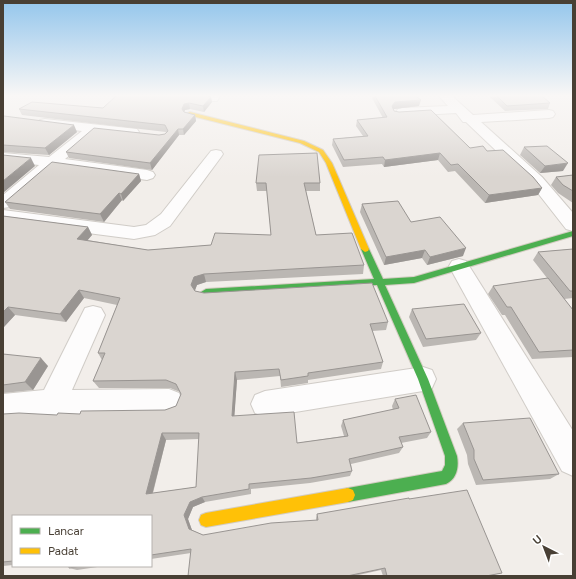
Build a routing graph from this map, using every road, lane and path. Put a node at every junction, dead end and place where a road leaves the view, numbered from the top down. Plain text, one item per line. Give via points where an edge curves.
1 (48, 123) edge
2 (226, 123) edge
3 (473, 123) edge
4 (94, 128) junction
5 (146, 134) edge
6 (216, 154) dead end
7 (3, 157) edge
8 (52, 162) junction
9 (147, 175) dead end
10 (3, 204) edge
11 (3, 216) edge
12 (573, 225) edge
13 (573, 233) edge
14 (459, 266) junction
15 (379, 281) junction
16 (206, 292) edge
17 (92, 315) dead end
18 (423, 378) junction
19 (169, 402) dead end
20 (52, 403) junction
21 (265, 404) dead end
22 (3, 407) edge
23 (573, 460) edge
24 (206, 520) dead end

1 - 4 street
2 - 15 street via 302,142 315,147 328,158
3 - 12 street via 544,180
4 - 5 street
4 - 8 street
6 - 11 street via 167,218 158,227 147,232 134,233
7 - 8 street
8 - 9 street
8 - 10 street
13 - 14 street
14 - 15 street via 414,280
14 - 23 street
15 - 16 street
15 - 18 street
17 - 20 street
18 - 21 street
18 - 24 street via 451,456 453,465 446,477
19 - 20 street
20 - 22 street

